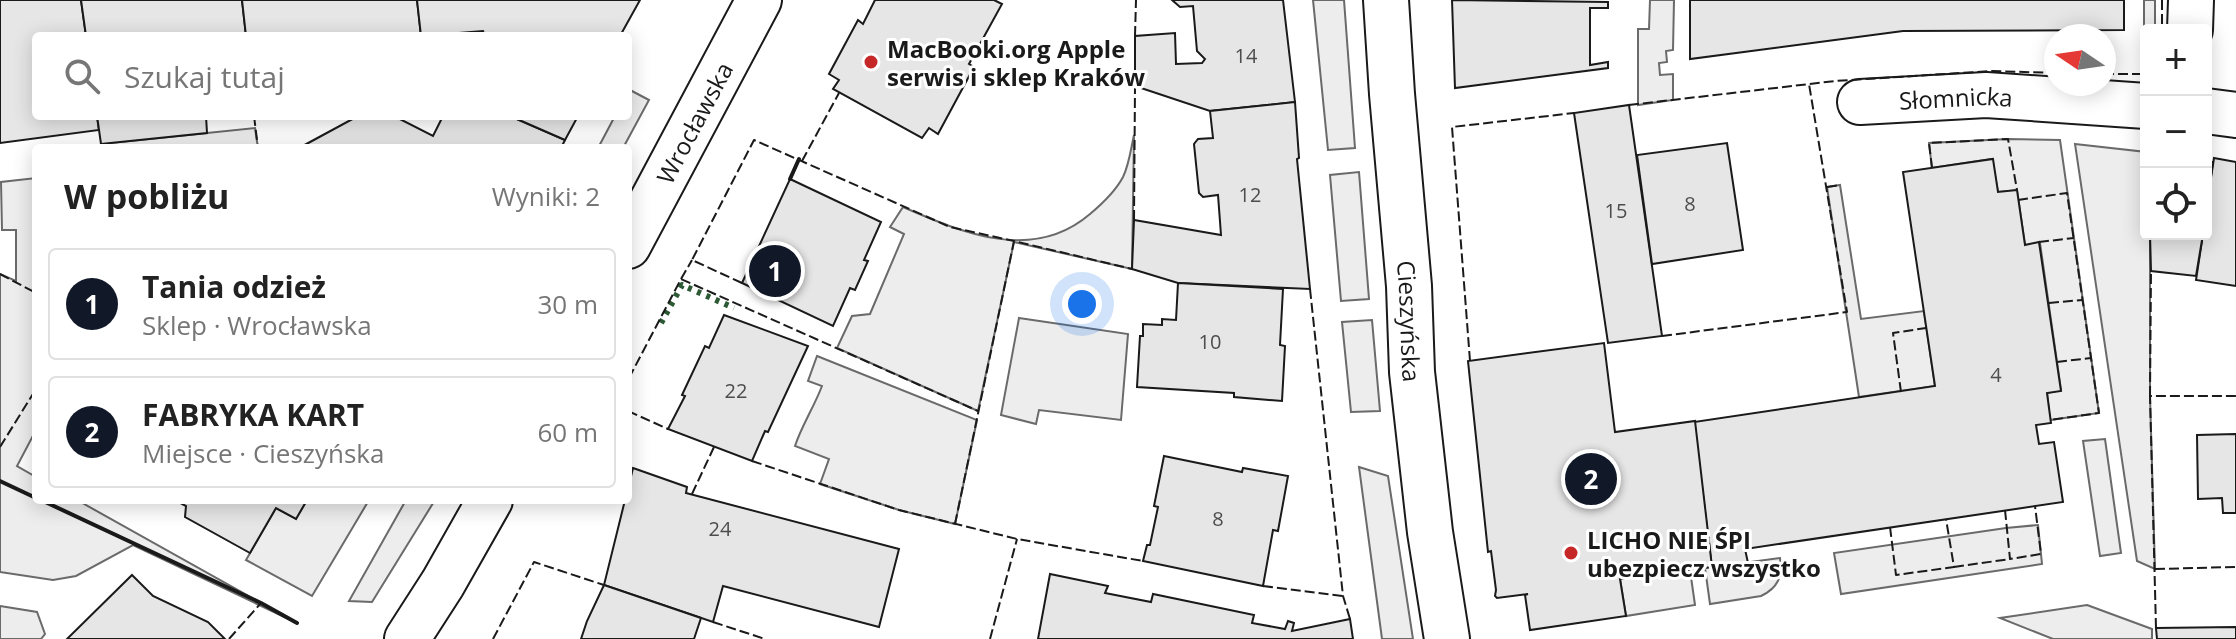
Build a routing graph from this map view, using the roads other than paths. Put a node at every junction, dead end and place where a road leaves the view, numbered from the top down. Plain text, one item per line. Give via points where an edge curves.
1 (759, 0) edge
2 (1386, 0) edge
3 (2191, 0) edge
4 (2190, 24) edge
5 (1860, 102) dead end
6 (2140, 106) edge
7 (2212, 112) edge
8 (2236, 115) edge
9 (632, 238) edge
10 (488, 504) edge
11 (407, 639) edge
12 (1447, 639) edge

1 - 9 street, Wrocławska
2 - 12 street, Cieszyńska via 1412,372
3 - 4 street
5 - 6 street, Słomnicka via 1986,95
7 - 8 street
10 - 11 street

